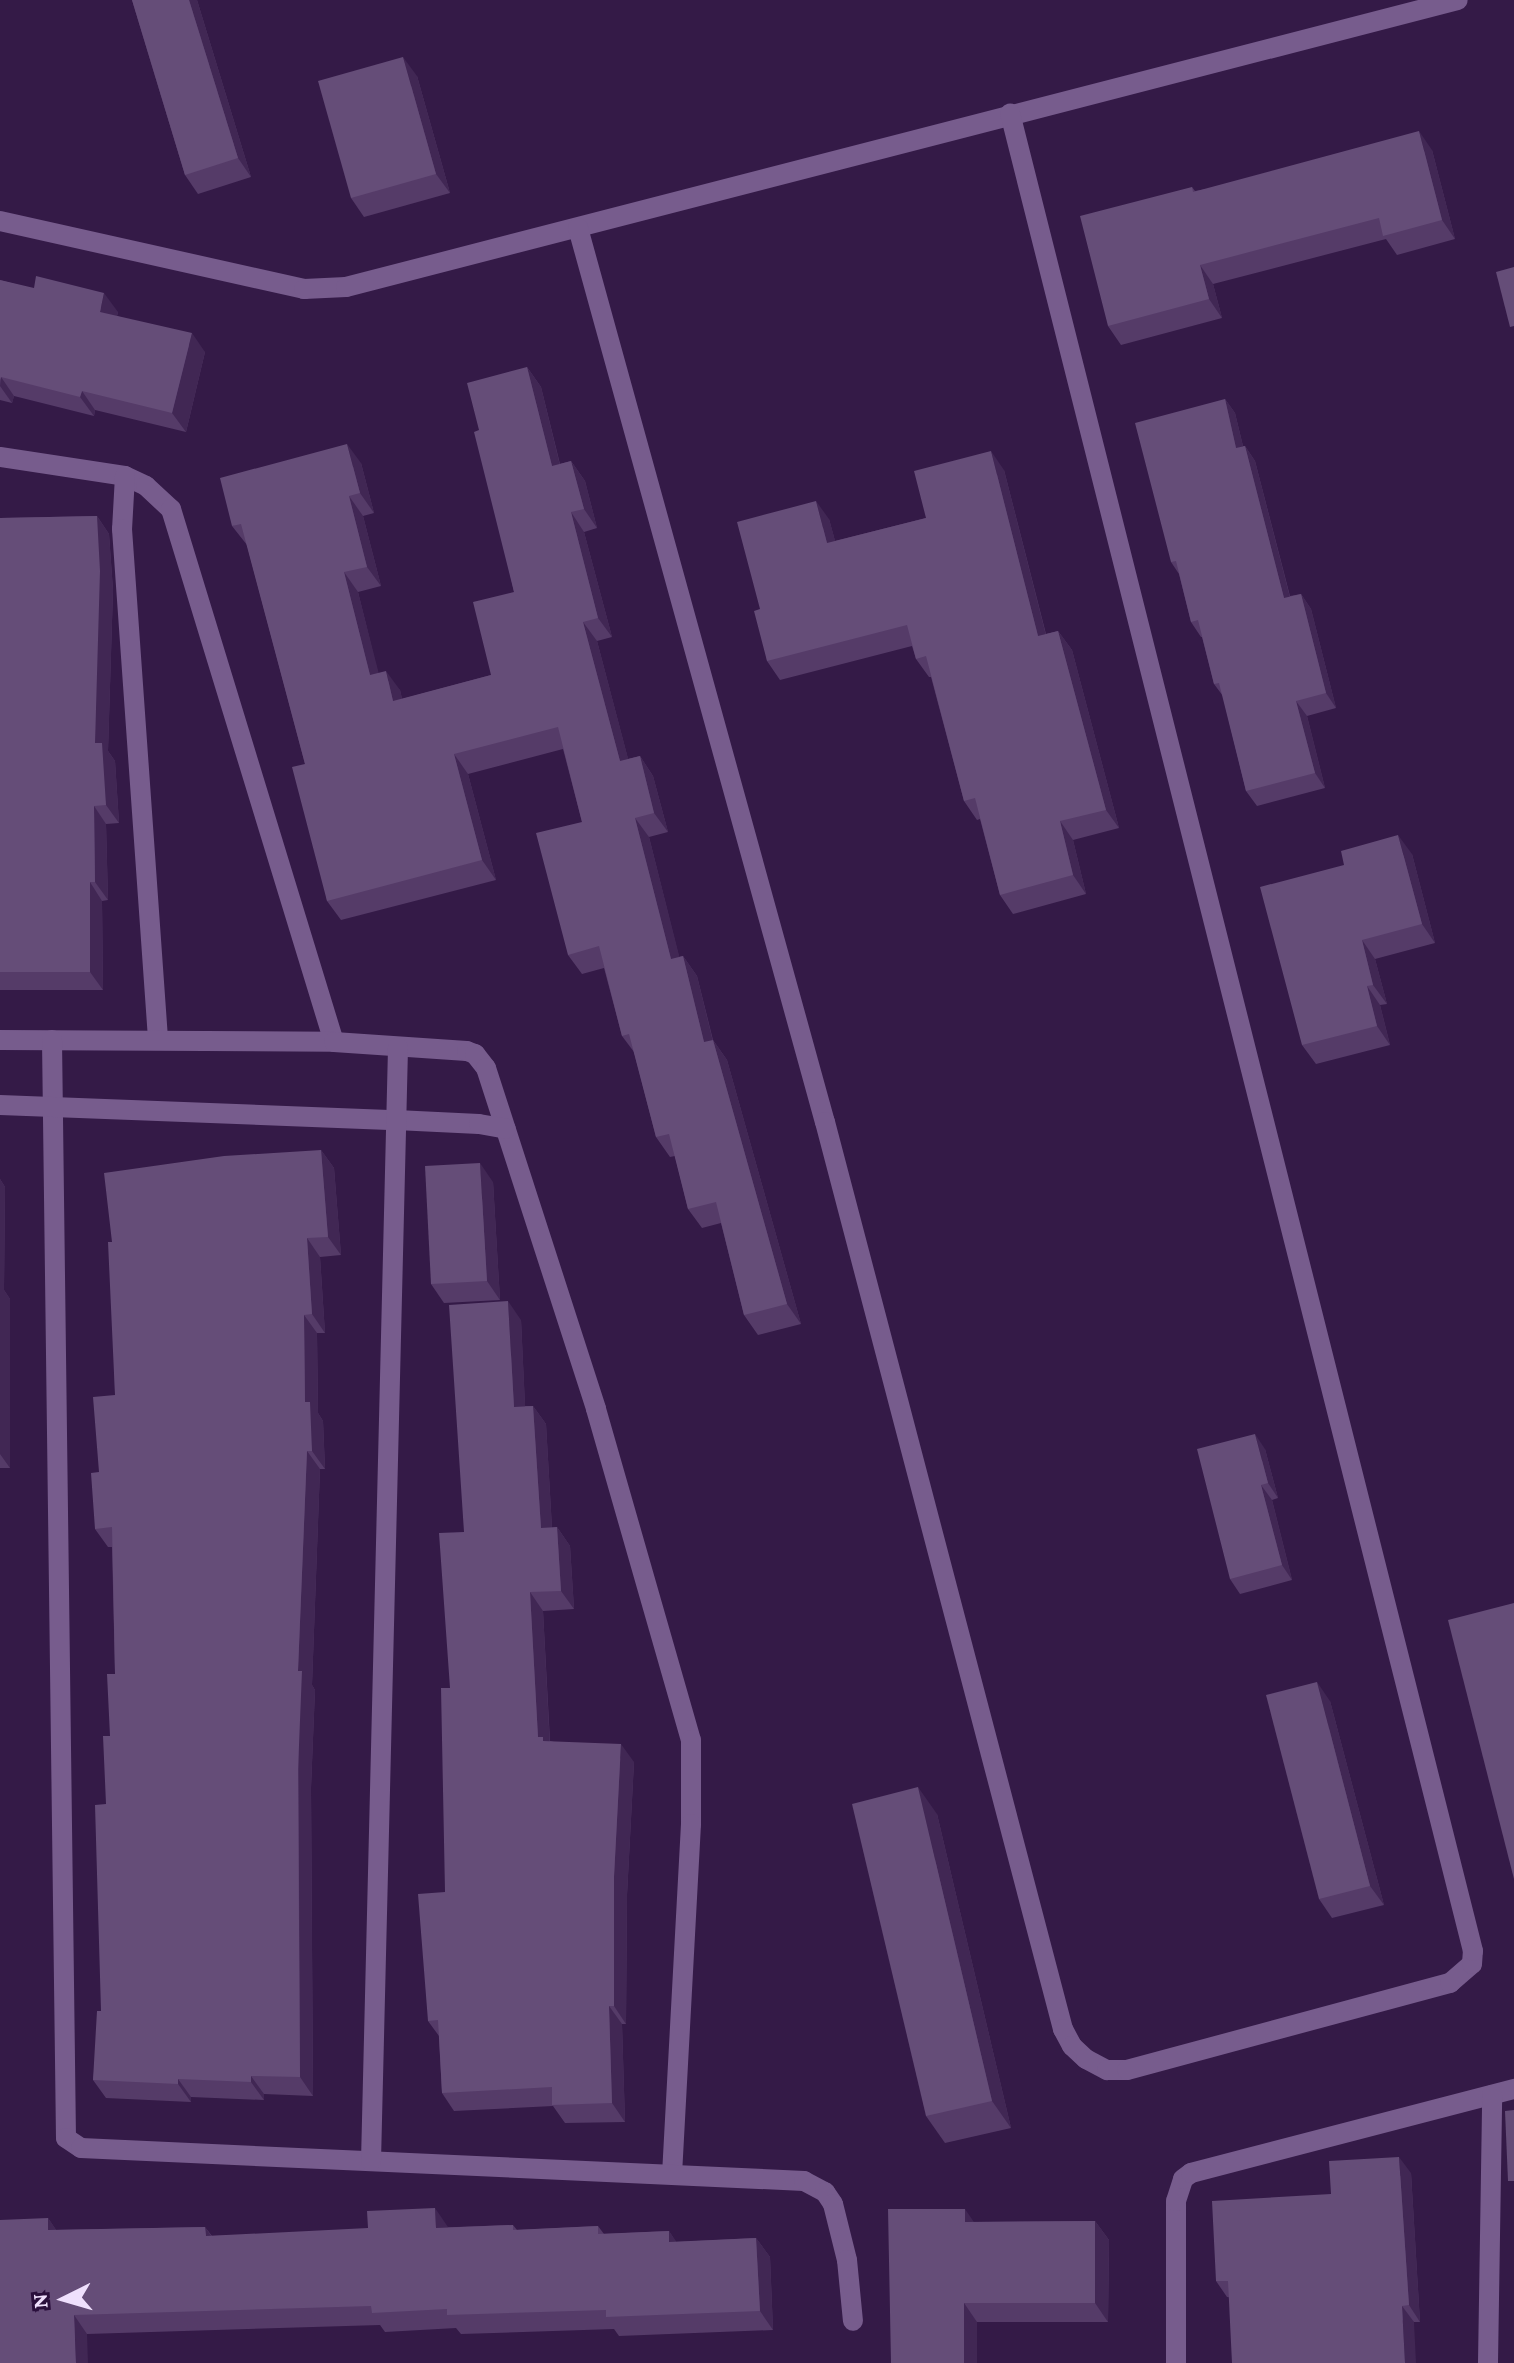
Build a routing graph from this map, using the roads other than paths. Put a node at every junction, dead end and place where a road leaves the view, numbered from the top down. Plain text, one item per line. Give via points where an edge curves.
1 (1458, 0) edge
2 (1010, 113) junction
3 (0, 221) edge
4 (578, 228) junction
5 (0, 457) edge
6 (125, 476) junction
7 (158, 1039) junction
8 (0, 1040) edge
9 (52, 1040) junction
10 (334, 1042) junction
11 (398, 1047) junction
12 (0, 1105) edge
13 (53, 1107) junction
14 (396, 1120) junction
15 (506, 1129) junction
16 (1514, 2089) edge
17 (1492, 2095) junction
18 (371, 2161) junction
19 (672, 2173) junction
20 (853, 2321) dead end
21 (1176, 2363) edge
22 (1488, 2363) edge

1 - 2 street
2 - 4 street
2 - 4 street via 1473,1951 1472,1964 1450,1983 1143,2066 1107,2070 1077,2054 1063,2029 825,1122
3 - 4 street via 304,289 346,287
5 - 6 street
6 - 7 street via 122,529
6 - 10 street via 161,496 177,525
7 - 9 street
7 - 10 street
8 - 9 street
9 - 13 street
10 - 11 street
11 - 14 street
11 - 15 street via 475,1054 493,1082
12 - 13 street
13 - 14 street
13 - 18 street via 66,2138 81,2148
14 - 15 street
14 - 18 street
15 - 19 street via 596,1409 691,1740
16 - 17 street
17 - 21 street via 1183,2179 1176,2201
17 - 22 street
18 - 19 street
19 - 20 street via 794,2179 825,2192 847,2260

